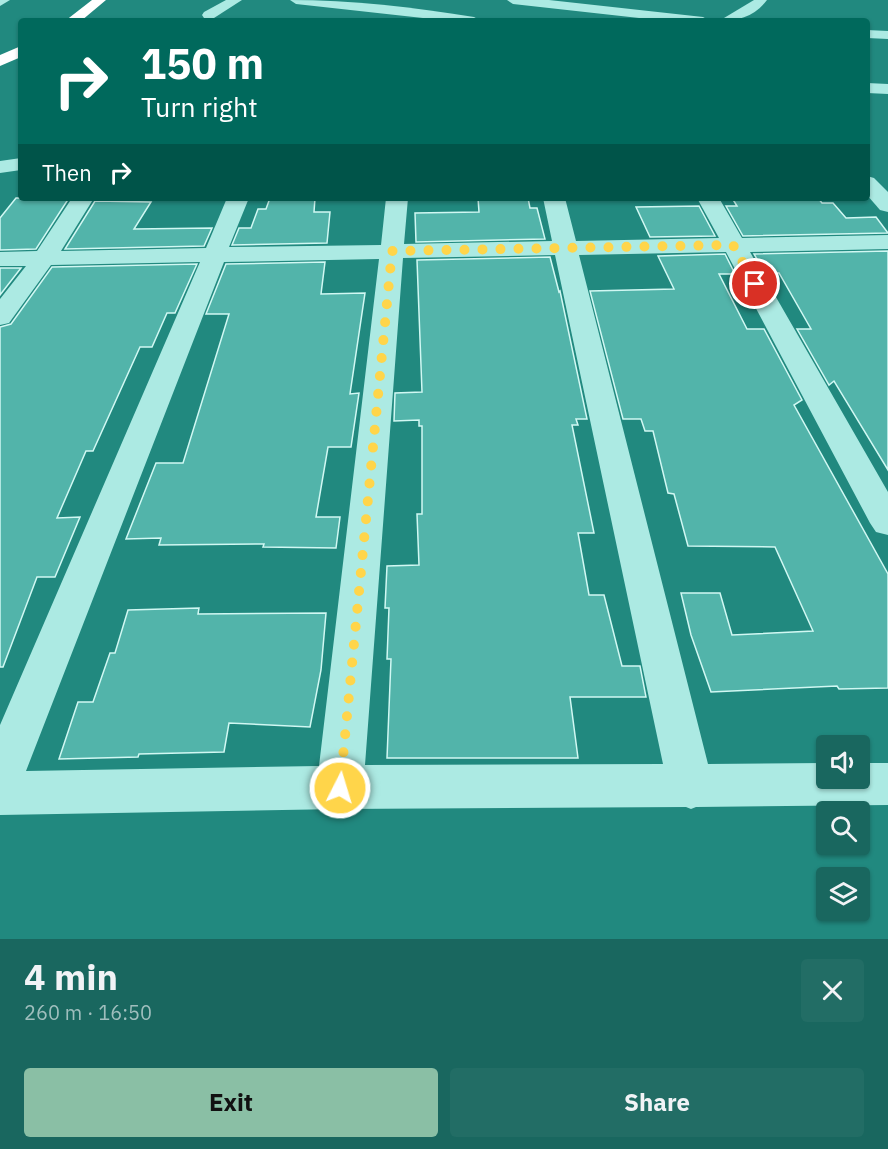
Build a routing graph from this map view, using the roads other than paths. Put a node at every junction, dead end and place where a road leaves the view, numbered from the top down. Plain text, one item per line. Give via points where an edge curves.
1 (100, 0) edge
2 (236, 0) edge
3 (296, 0) edge
4 (513, 0) edge
5 (761, 0) edge
6 (372, 4) edge
7 (698, 5) dead end
8 (598, 10) edge
9 (209, 15) dead end
10 (76, 18) edge
11 (360, 18) edge
12 (456, 18) edge
13 (674, 18) edge
14 (714, 18) edge
15 (732, 18) edge
16 (870, 34) edge
17 (888, 35) edge
18 (18, 52) edge
19 (0, 61) edge
20 (870, 88) edge
21 (888, 89) edge
22 (18, 165) edge
23 (0, 168) edge
24 (870, 185) edge
25 (81, 201) edge
26 (237, 201) edge
27 (397, 201) edge
28 (555, 201) edge
29 (710, 201) edge
30 (888, 205) edge
31 (888, 242) edge
32 (733, 245) junction
33 (567, 248) junction
34 (392, 251) junction
35 (215, 255) junction
36 (44, 258) junction
37 (0, 259) edge
38 (0, 317) edge
39 (888, 523) edge
40 (0, 778) edge
41 (888, 784) edge
42 (691, 787) junction
43 (340, 788) junction
44 (0, 793) edge

1 - 10 highway
2 - 9 street
3 - 6 street
4 - 8 street
5 - 15 street
6 - 11 street
6 - 12 street
7 - 14 street
8 - 13 street
16 - 17 street
18 - 19 highway
20 - 21 street
22 - 23 street
24 - 30 street
25 - 36 street
26 - 35 street
27 - 34 street
28 - 33 street
29 - 32 street
31 - 32 street
32 - 33 street
32 - 39 street
33 - 34 street
33 - 42 street
34 - 35 street
34 - 43 street
35 - 36 street
35 - 40 street
36 - 37 street
36 - 38 street
41 - 42 street
42 - 43 street
43 - 44 street

